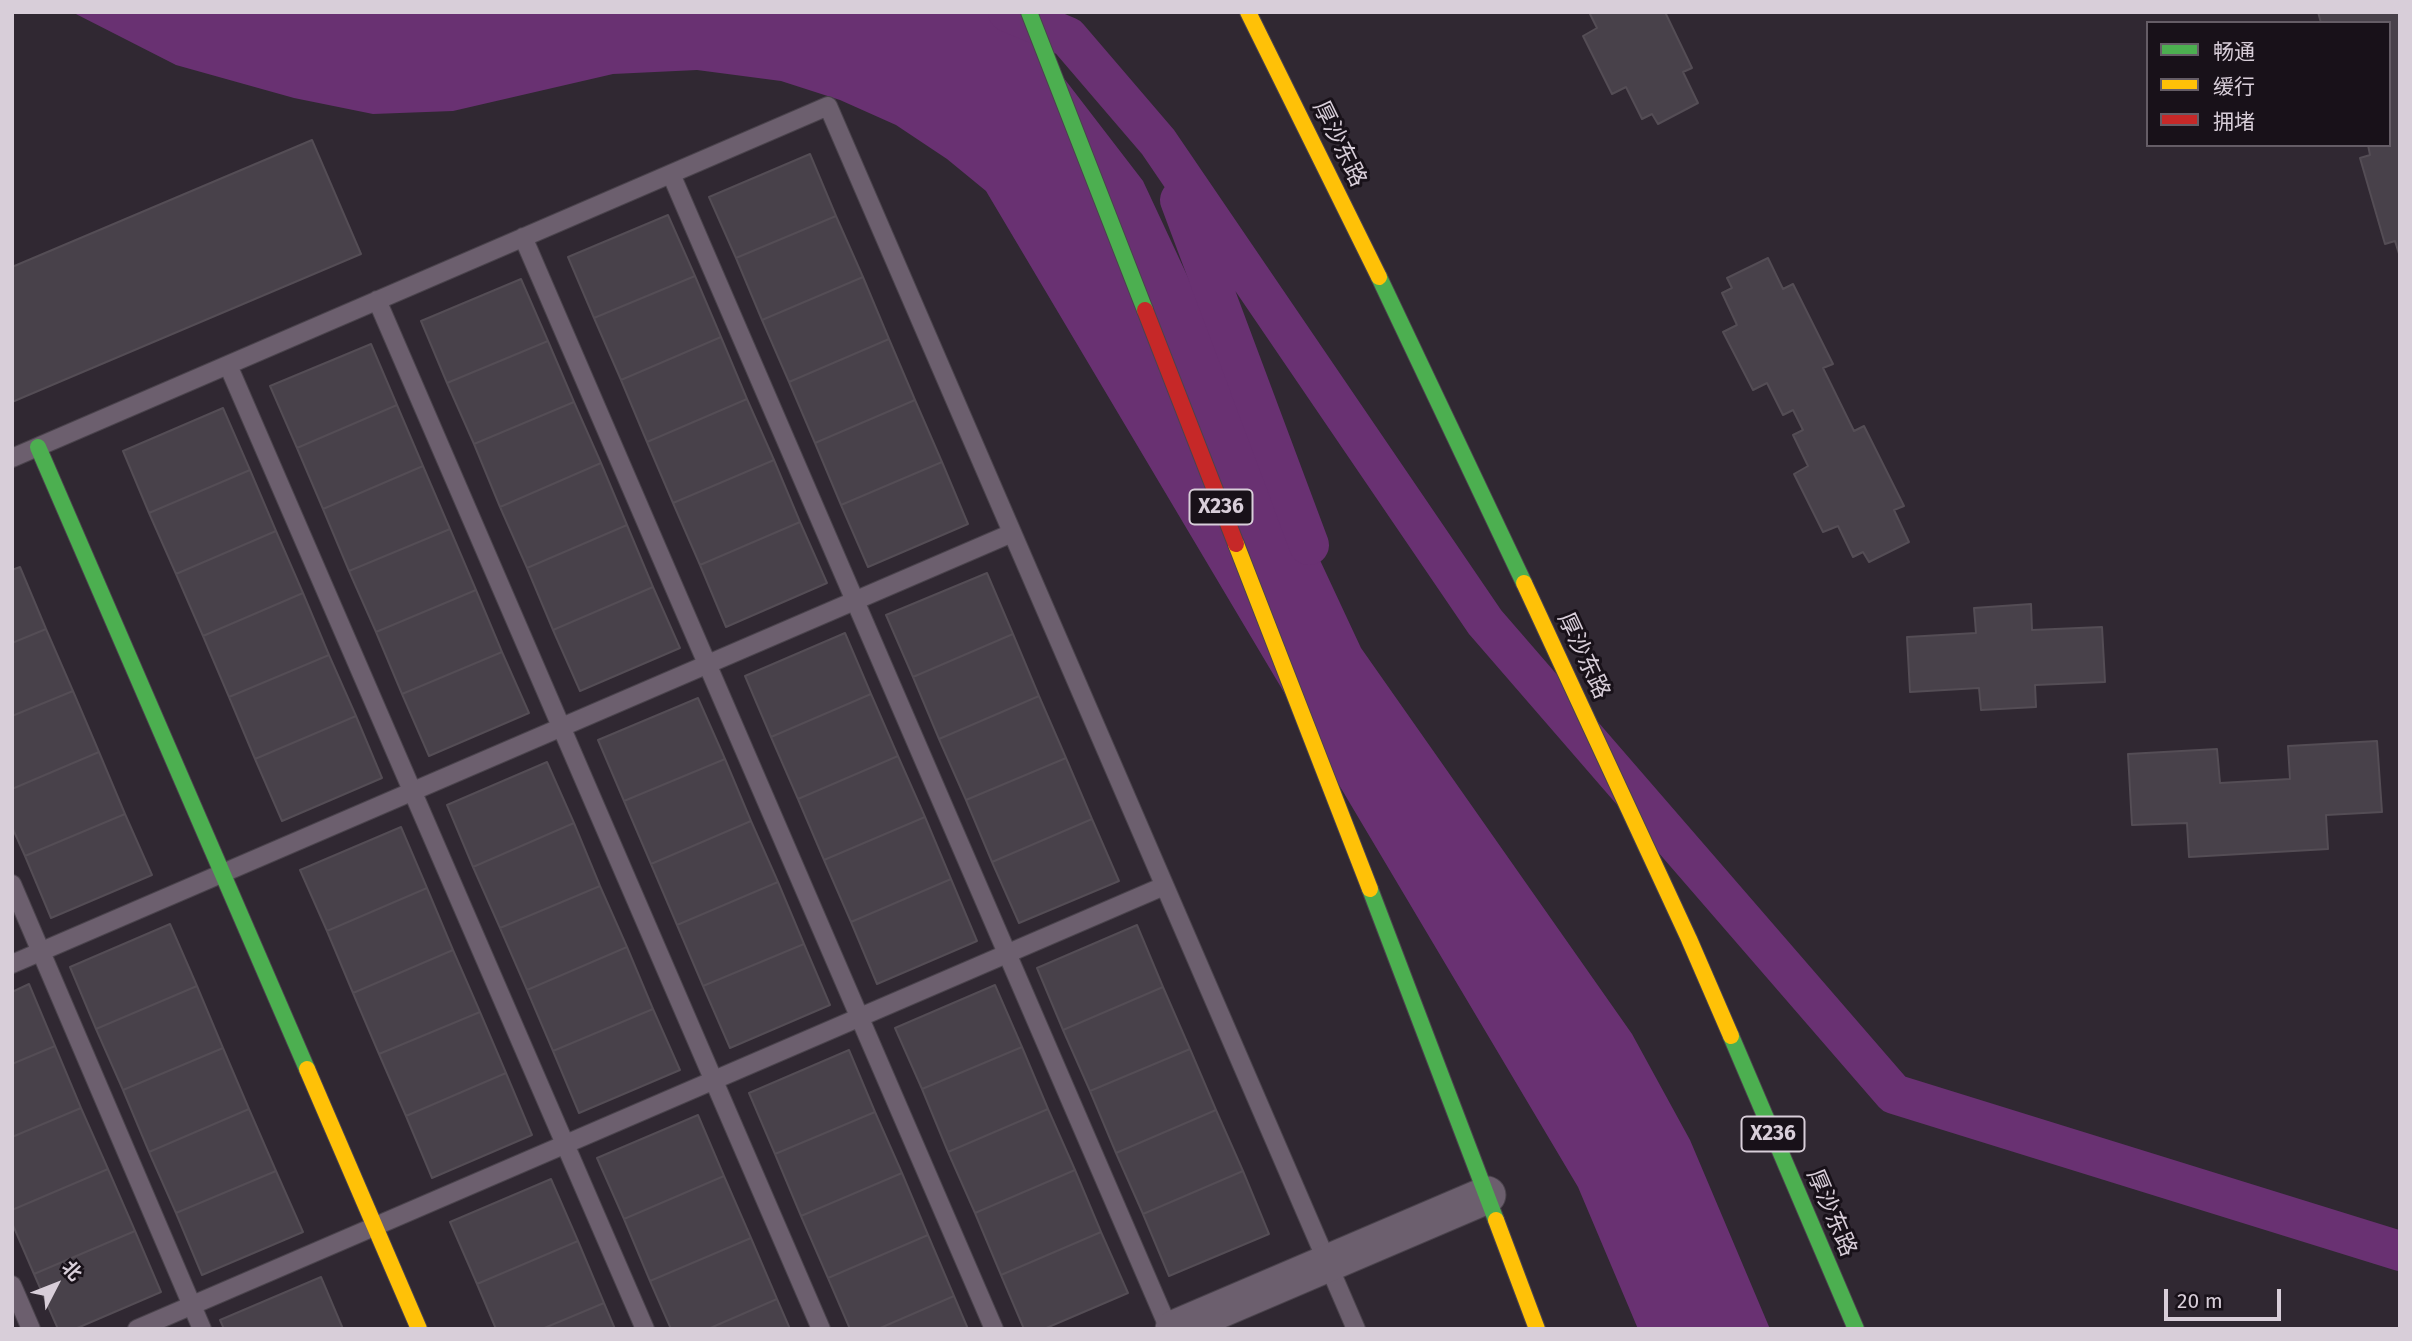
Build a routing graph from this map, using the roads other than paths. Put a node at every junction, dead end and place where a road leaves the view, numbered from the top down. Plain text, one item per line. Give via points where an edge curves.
1 (1028, 12) edge
2 (1248, 12) edge
3 (671, 174) junction
4 (523, 237) junction
5 (377, 300) junction
6 (228, 365) junction
7 (38, 447) junction
8 (12, 457) edge
9 (1012, 533) junction
10 (855, 601) junction
11 (708, 665) junction
12 (561, 728) junction
13 (413, 792) junction
14 (222, 874) junction
15 (12, 884) edge
16 (1164, 886) junction
17 (41, 952) junction
18 (1007, 954) junction
19 (12, 964) edge
20 (860, 1017) junction
21 (714, 1081) junction
22 (565, 1144) junction
23 (1487, 1195) junction
24 (375, 1227) junction
25 (1328, 1263) junction
26 (12, 1284) edge
27 (192, 1305) junction
28 (31, 1329) edge
29 (137, 1329) edge
30 (202, 1329) edge
31 (419, 1329) edge
32 (645, 1329) edge
33 (821, 1329) edge
34 (994, 1329) edge
35 (1171, 1329) edge
36 (1356, 1329) edge
37 (1537, 1329) edge
38 (1856, 1329) edge

1 - 23 main road, X236
2 - 38 main road, 厚沙东路 / X236 via 1385,289 1689,939
3 - 4 lane
3 - 9 lane via 828,106
3 - 10 lane
4 - 5 lane
4 - 11 lane
5 - 6 lane
5 - 12 lane
6 - 7 lane
6 - 13 lane
7 - 8 lane
7 - 14 main road
9 - 10 lane
9 - 16 lane
10 - 11 lane
10 - 18 lane
11 - 12 lane
11 - 20 lane
12 - 13 lane
12 - 21 lane
13 - 14 lane
13 - 22 lane
14 - 17 lane
14 - 24 main road
15 - 17 lane
16 - 18 lane
16 - 25 lane
17 - 19 lane
17 - 27 lane
18 - 20 lane
18 - 35 lane
20 - 21 lane
20 - 34 lane
21 - 22 lane
21 - 33 lane
22 - 24 lane
22 - 32 lane
23 - 25 street
23 - 37 main road, X236
24 - 27 lane
24 - 31 main road
25 - 35 street
25 - 36 lane
26 - 28 lane
27 - 29 lane
27 - 30 lane

